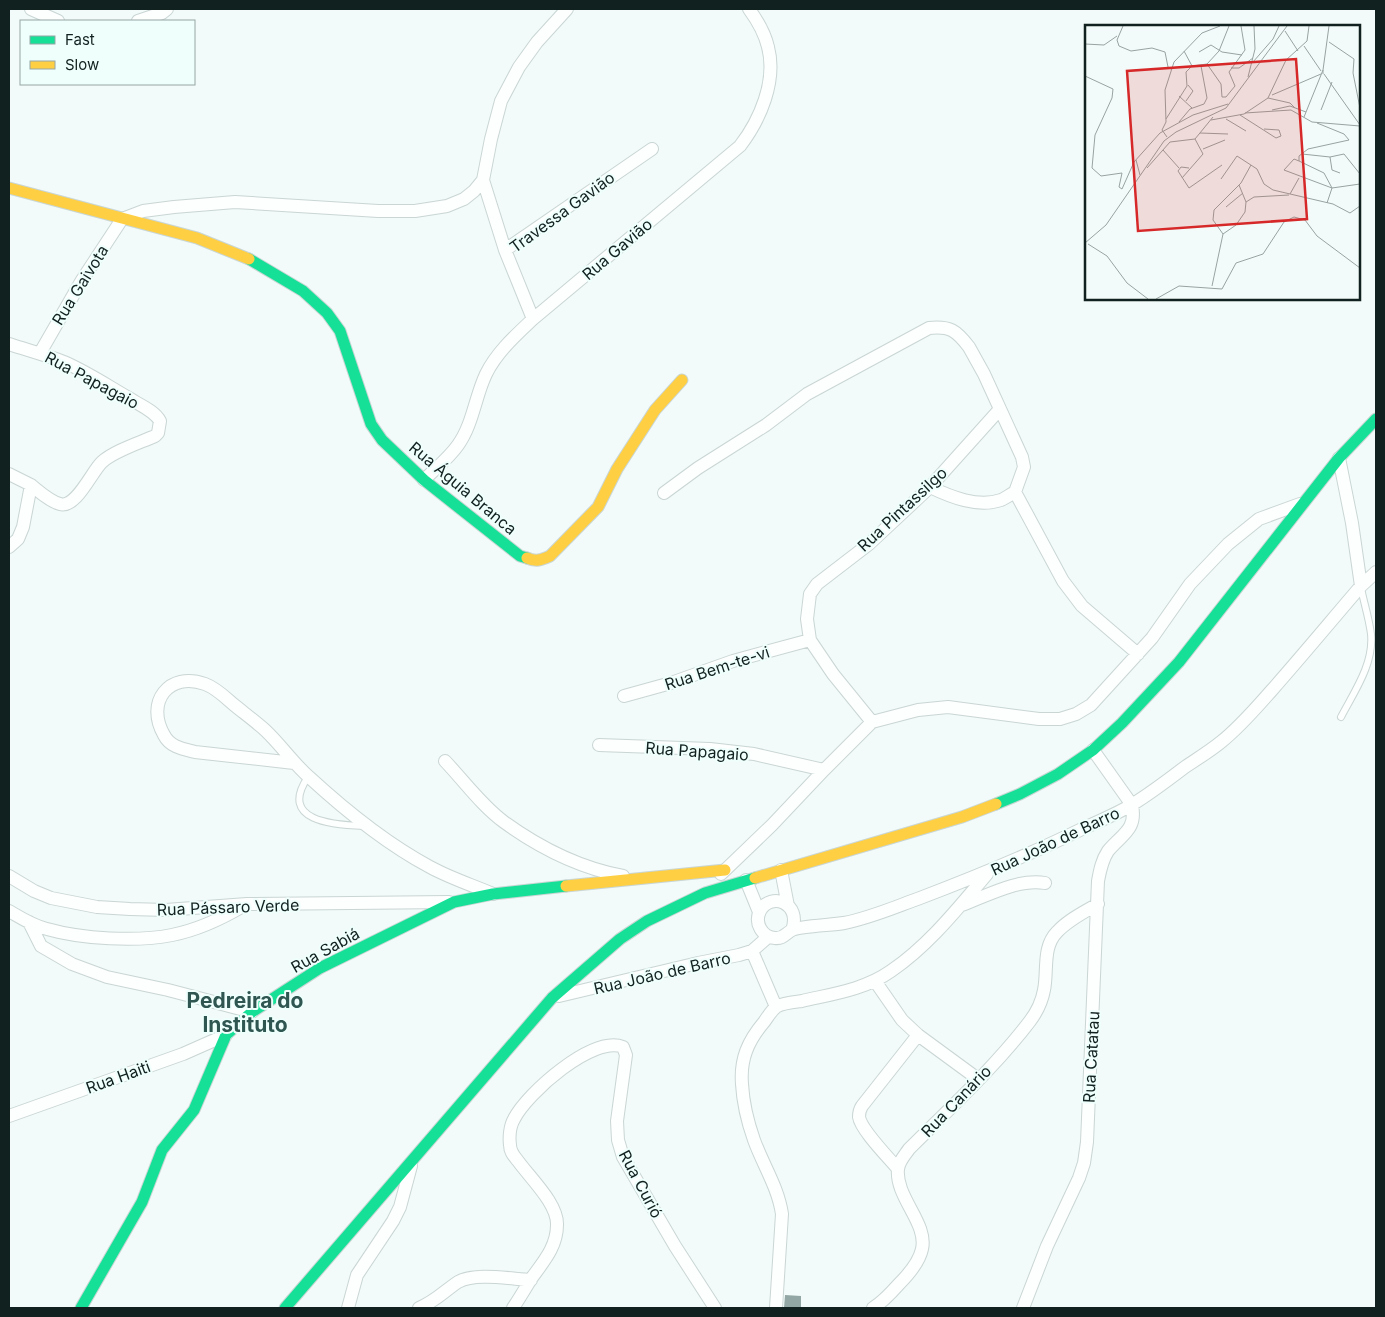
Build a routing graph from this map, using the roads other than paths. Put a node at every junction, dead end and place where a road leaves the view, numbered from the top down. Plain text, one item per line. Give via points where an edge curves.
1 (32, 9) edge
2 (167, 9) edge
3 (567, 9) edge
4 (749, 9) edge
5 (56, 20) edge
6 (141, 20) edge
7 (652, 149) dead end
8 (483, 180) junction
9 (9, 188) edge
10 (122, 219) junction
11 (505, 250) junction
12 (532, 319) junction
13 (9, 344) edge
14 (40, 353) junction
15 (682, 380) dead end
16 (1000, 409) junction
17 (1376, 419) edge
18 (1339, 458) junction
19 (9, 474) edge
20 (424, 480) junction
21 (31, 485) junction
22 (930, 486) junction
23 (1015, 492) junction
24 (664, 493) dead end
25 (1305, 502) junction
26 (12, 542) edge
27 (1376, 572) edge
28 (1361, 586) junction
29 (810, 640) junction
30 (1138, 654) junction
31 (624, 696) dead end
32 (1341, 718) dead end
33 (872, 722) junction
34 (599, 745) dead end
35 (1093, 750) junction
36 (445, 761) dead end
37 (294, 763) junction
38 (824, 770) junction
39 (308, 777) junction
40 (1132, 805) junction
41 (365, 826) junction
42 (725, 870) junction
43 (781, 870) junction
44 (988, 873) junction
45 (9, 876) edge
46 (636, 879) junction
47 (746, 880) junction
48 (1045, 883) dead end
49 (705, 893) junction
50 (493, 894) junction
51 (454, 902) junction
52 (247, 904) junction
53 (1098, 904) junction
54 (788, 906) junction
55 (959, 906) junction
56 (9, 911) edge
57 (759, 912) junction
58 (29, 922) junction
59 (792, 930) junction
60 (768, 937) junction
61 (752, 951) junction
62 (875, 981) junction
63 (552, 998) junction
64 (776, 1007) junction
65 (252, 1012) junction
66 (226, 1035) junction
67 (918, 1035) junction
68 (978, 1079) junction
69 (9, 1116) edge
70 (413, 1160) junction
71 (898, 1169) junction
72 (531, 1280) junction
73 (81, 1308) edge
74 (285, 1308) edge
75 (348, 1308) edge
76 (419, 1308) edge
77 (513, 1308) edge
78 (715, 1308) edge
79 (776, 1308) edge
80 (873, 1308) edge
81 (1023, 1308) edge

1 - 5 street
2 - 6 street
3 - 8 street via 519,67 501,101
4 - 12 street, Rua Gavião via 768,47 770,68 764,100 752,131 740,146
7 - 11 street, Travessa Gavião
8 - 10 street via 464,199 447,206 415,211 378,212 235,202 150,210
8 - 11 street
9 - 10 street, Rua Águia Branca
10 - 14 street, Rua Gaivota
10 - 20 street, Rua Águia Branca via 197,238 234,252 303,291 327,312 340,331 371,424 382,440
11 - 12 street, Travessa Gavião
12 - 20 street, Rua Gavião via 500,351 486,374 466,432 458,445
13 - 14 street, Rua Papagaio
14 - 21 street, Rua Papagaio via 89,375 147,409 160,421 155,436 103,461 68,504 51,500
15 - 20 street, Rua Águia Branca via 655,410 617,469 598,507 550,556 542,560 520,556
16 - 22 street, Rua Pintassilgo
16 - 23 street via 1024,467
16 - 24 street via 962,337 953,330 929,328 807,394
17 - 18 street
18 - 25 street
18 - 28 street
19 - 21 street
21 - 26 street via 25,521
22 - 23 street via 949,496 974,502 1002,500
22 - 29 street, Rua Pintassilgo via 869,544 817,584 807,606
23 - 30 street via 1063,582 1082,606
25 - 30 street via 1259,519 1228,544 1190,584
25 - 35 street via 1179,662
27 - 28 street, Rua João de Barro
28 - 32 lane via 1371,634 1369,659
28 - 40 street, Rua João de Barro via 1287,673 1222,742
29 - 31 street, Rua Bem-te-vi
29 - 33 street, Rua Pintassilgo
30 - 33 street via 1090,705 1060,719 948,707 918,710
33 - 38 street
34 - 38 street, Rua Papagaio via 710,749 754,754
35 - 40 street
35 - 43 street via 1020,794 962,817
36 - 46 street via 504,822 572,862
37 - 37 street via 265,730 206,684 184,682 167,689 160,696 157,708 162,733 179,749
37 - 39 street
38 - 42 street
39 - 41 street
39 - 41 lane via 300,788 299,800 305,814 319,821
40 - 44 street, Rua João de Barro
40 - 53 street, Rua Catatau via 1133,822 1107,852 1101,865
41 - 50 street via 430,868
42 - 46 street, Rua Sabiá
42 - 49 street
43 - 47 street
43 - 54 street
44 - 55 street
44 - 59 street, Rua João de Barro via 867,918
45 - 52 street, Rua Pássaro Verde via 51,898 97,907 166,910
46 - 50 street, Rua Sabiá
47 - 49 street
47 - 57 street
48 - 55 street via 1013,886
49 - 63 street via 620,938
50 - 51 street, Rua Sabiá
51 - 52 street, Rua Pássaro Verde
51 - 65 street, Rua Sabiá via 320,968
52 - 58 street via 190,930 154,937 76,934 45,929
53 - 68 street, Rua Canário via 1056,932 1049,943 1044,991 1039,1006 1026,1026
53 - 81 street, Rua Catatau via 1088,1142 1084,1163
54 - 57 street via 772,902
54 - 59 street via 794,913
55 - 62 street via 911,956
56 - 58 street
57 - 60 street via 759,926
58 - 65 street via 41,946 81,967 107,977
59 - 60 street, Rua João de Barro via 781,938
60 - 61 street, Rua João de Barro
61 - 63 street, Rua João de Barro
61 - 64 street
62 - 64 street
62 - 67 street via 902,1020
63 - 70 street
64 - 79 street via 753,1035 744,1051 741,1067 752,1132 780,1199 782,1232
65 - 66 street, Rua Sabiá
66 - 69 street, Rua Haiti via 183,1054
66 - 73 street, Rua Sabiá via 194,1110 158,1156 144,1200
67 - 68 street
67 - 71 street via 859,1114 864,1128
68 - 71 street, Rua Canário via 909,1149
70 - 74 street
70 - 75 street via 400,1207 357,1275
71 - 80 street via 903,1193 920,1229 922,1250 906,1277
72 - 76 street via 465,1279 438,1299
72 - 77 street
72 - 78 street, Rua Curió via 557,1237 558,1222 554,1208 511,1152 513,1120 520,1109 567,1065 590,1051 615,1044 623,1047 626,1055 617,1122 623,1157

